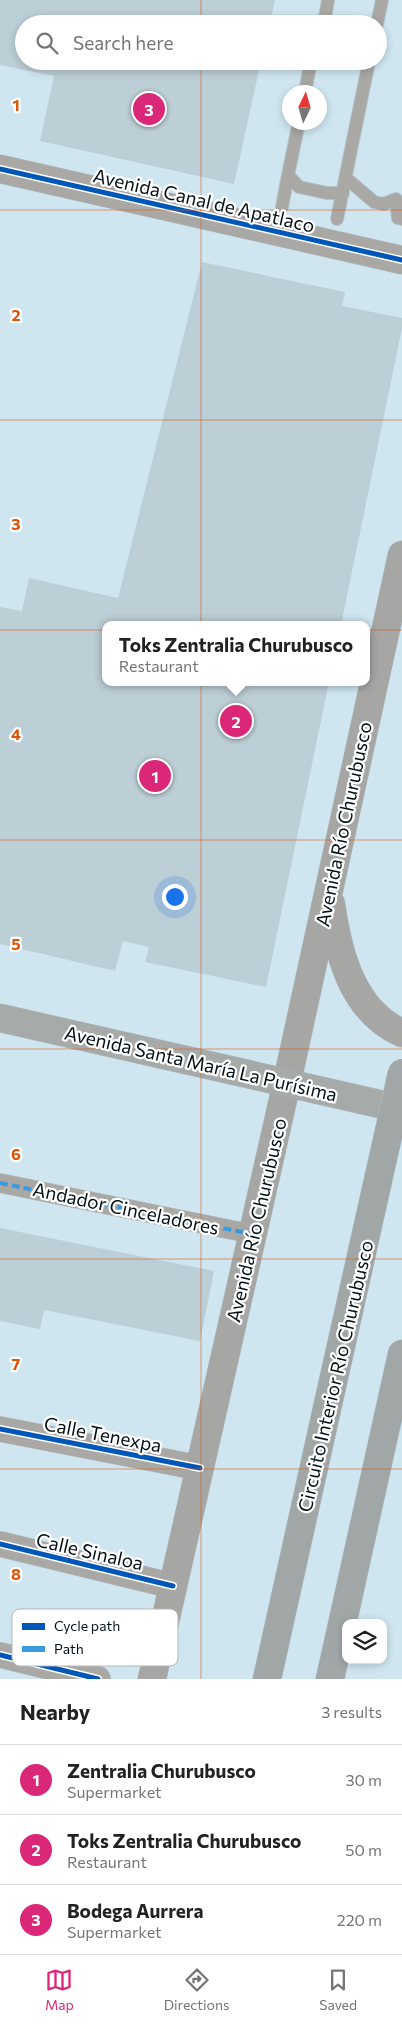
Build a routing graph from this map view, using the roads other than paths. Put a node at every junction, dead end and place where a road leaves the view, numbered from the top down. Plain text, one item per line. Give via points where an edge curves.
1 (328, 0) edge
2 (382, 0) edge
3 (326, 15) edge
4 (379, 15) edge
5 (309, 70) edge
6 (368, 70) edge
7 (306, 85) edge
8 (297, 130) edge
9 (0, 168) edge
10 (288, 175) junction
11 (346, 178) junction
12 (343, 193) junction
13 (282, 207) dead end
14 (337, 219) dead end
15 (402, 219) edge
16 (402, 260) edge
17 (402, 555) edge
18 (329, 887) junction
19 (0, 1018) edge
20 (402, 1033) edge
21 (402, 1073) edge
22 (287, 1082) junction
23 (402, 1109) edge
24 (0, 1182) edge
25 (252, 1234) junction
26 (402, 1354) edge
27 (0, 1429) edge
28 (200, 1468) junction
29 (0, 1544) edge
30 (173, 1586) junction
31 (168, 1609) edge
32 (45, 1666) edge
33 (155, 1666) edge
34 (98, 1679) edge
35 (152, 1679) edge
36 (267, 1679) edge
37 (330, 1679) edge

1 - 3 lane
2 - 4 lane
5 - 7 lane
6 - 11 lane
8 - 10 lane
9 - 16 street, Avenida Canal de Apatlaco
10 - 12 lane via 299,187
10 - 13 lane
11 - 12 lane
11 - 15 lane via 374,202 384,204 396,199 398,218
12 - 14 lane
17 - 18 main road, Avenida Río Churubusco
18 - 20 main road via 336,934 346,969 361,998 378,1017
18 - 22 main road, Avenida Río Churubusco
19 - 22 main road, Avenida Santa María La Purísima
21 - 36 highway, Circuito Interior Río Churubusco, bridge
22 - 23 main road, Avenida Santa María La Purísima
22 - 25 main road, Avenida Río Churubusco
24 - 25 street, Andador Cinceladores
25 - 28 main road, Avenida Río Churubusco
26 - 37 highway
27 - 28 street, Calle Tenexpa
28 - 30 main road, Avenida Río Churubusco
29 - 30 street, Calle Sinaloa
30 - 31 main road, Avenida Río Churubusco
32 - 34 street
33 - 35 main road, Avenida Río Churubusco

